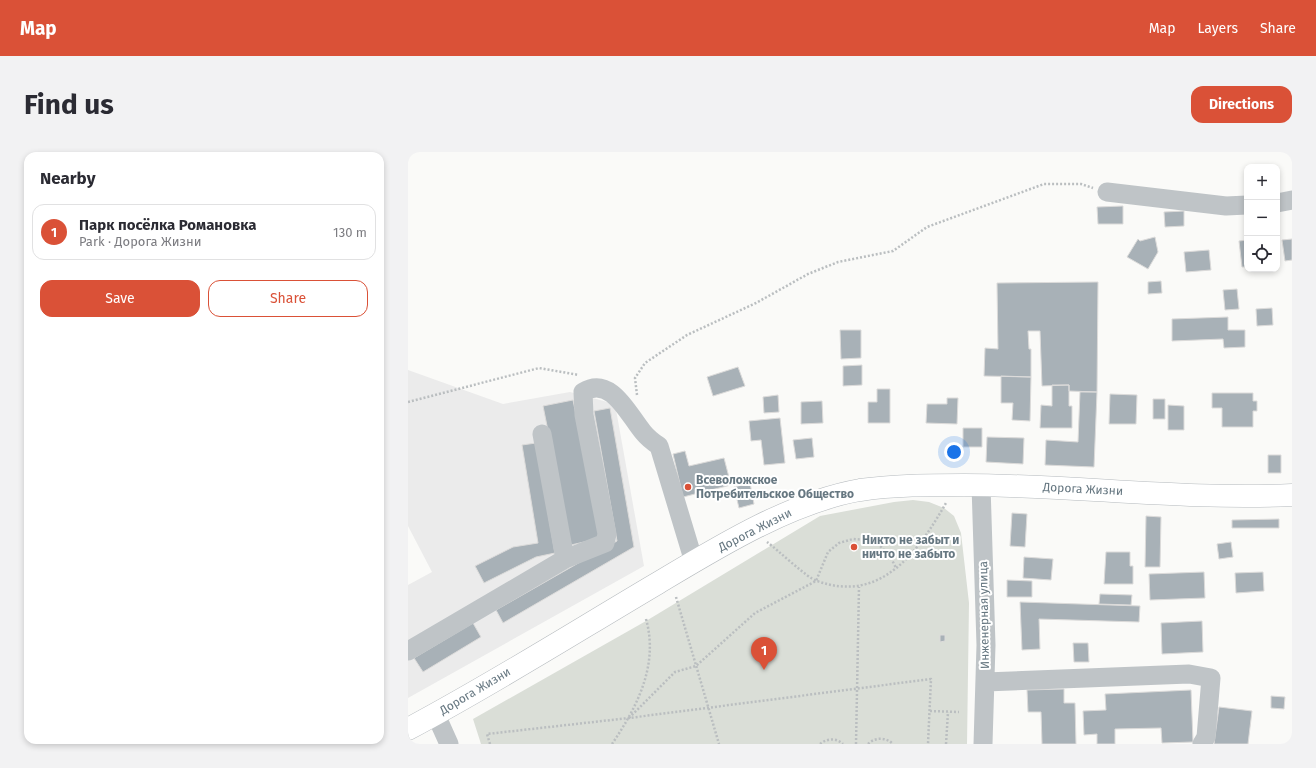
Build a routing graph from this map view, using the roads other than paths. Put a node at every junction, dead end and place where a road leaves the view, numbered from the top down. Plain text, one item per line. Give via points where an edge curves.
1 (1108, 192) road end
2 (1292, 200) edge
3 (1280, 202) edge
4 (1244, 205) edge
5 (542, 434) dead end
6 (981, 485) junction
7 (1292, 495) edge
8 (565, 559) junction
9 (694, 562) junction
10 (408, 651) edge
11 (985, 682) junction
12 (436, 714) junction
13 (408, 729) edge
14 (448, 744) edge
15 (982, 744) edge
16 (1202, 744) edge

1 - 4 street via 1226,206
2 - 3 street
5 - 8 street
6 - 7 main road, Дорога Жизни via 1221,495
6 - 9 main road, Дорога Жизни via 892,487 861,490 827,498 794,509
6 - 11 street, Инженерная улица
8 - 9 street via 605,543 607,534 584,415 583,392 591,388 606,389 616,396 644,433 659,446
8 - 10 street
9 - 12 main road, Дорога Жизни
11 - 15 street, Инженерная улица
11 - 16 street via 1189,674 1211,678 1206,737
12 - 13 main road, Дорога Жизни
12 - 14 street

